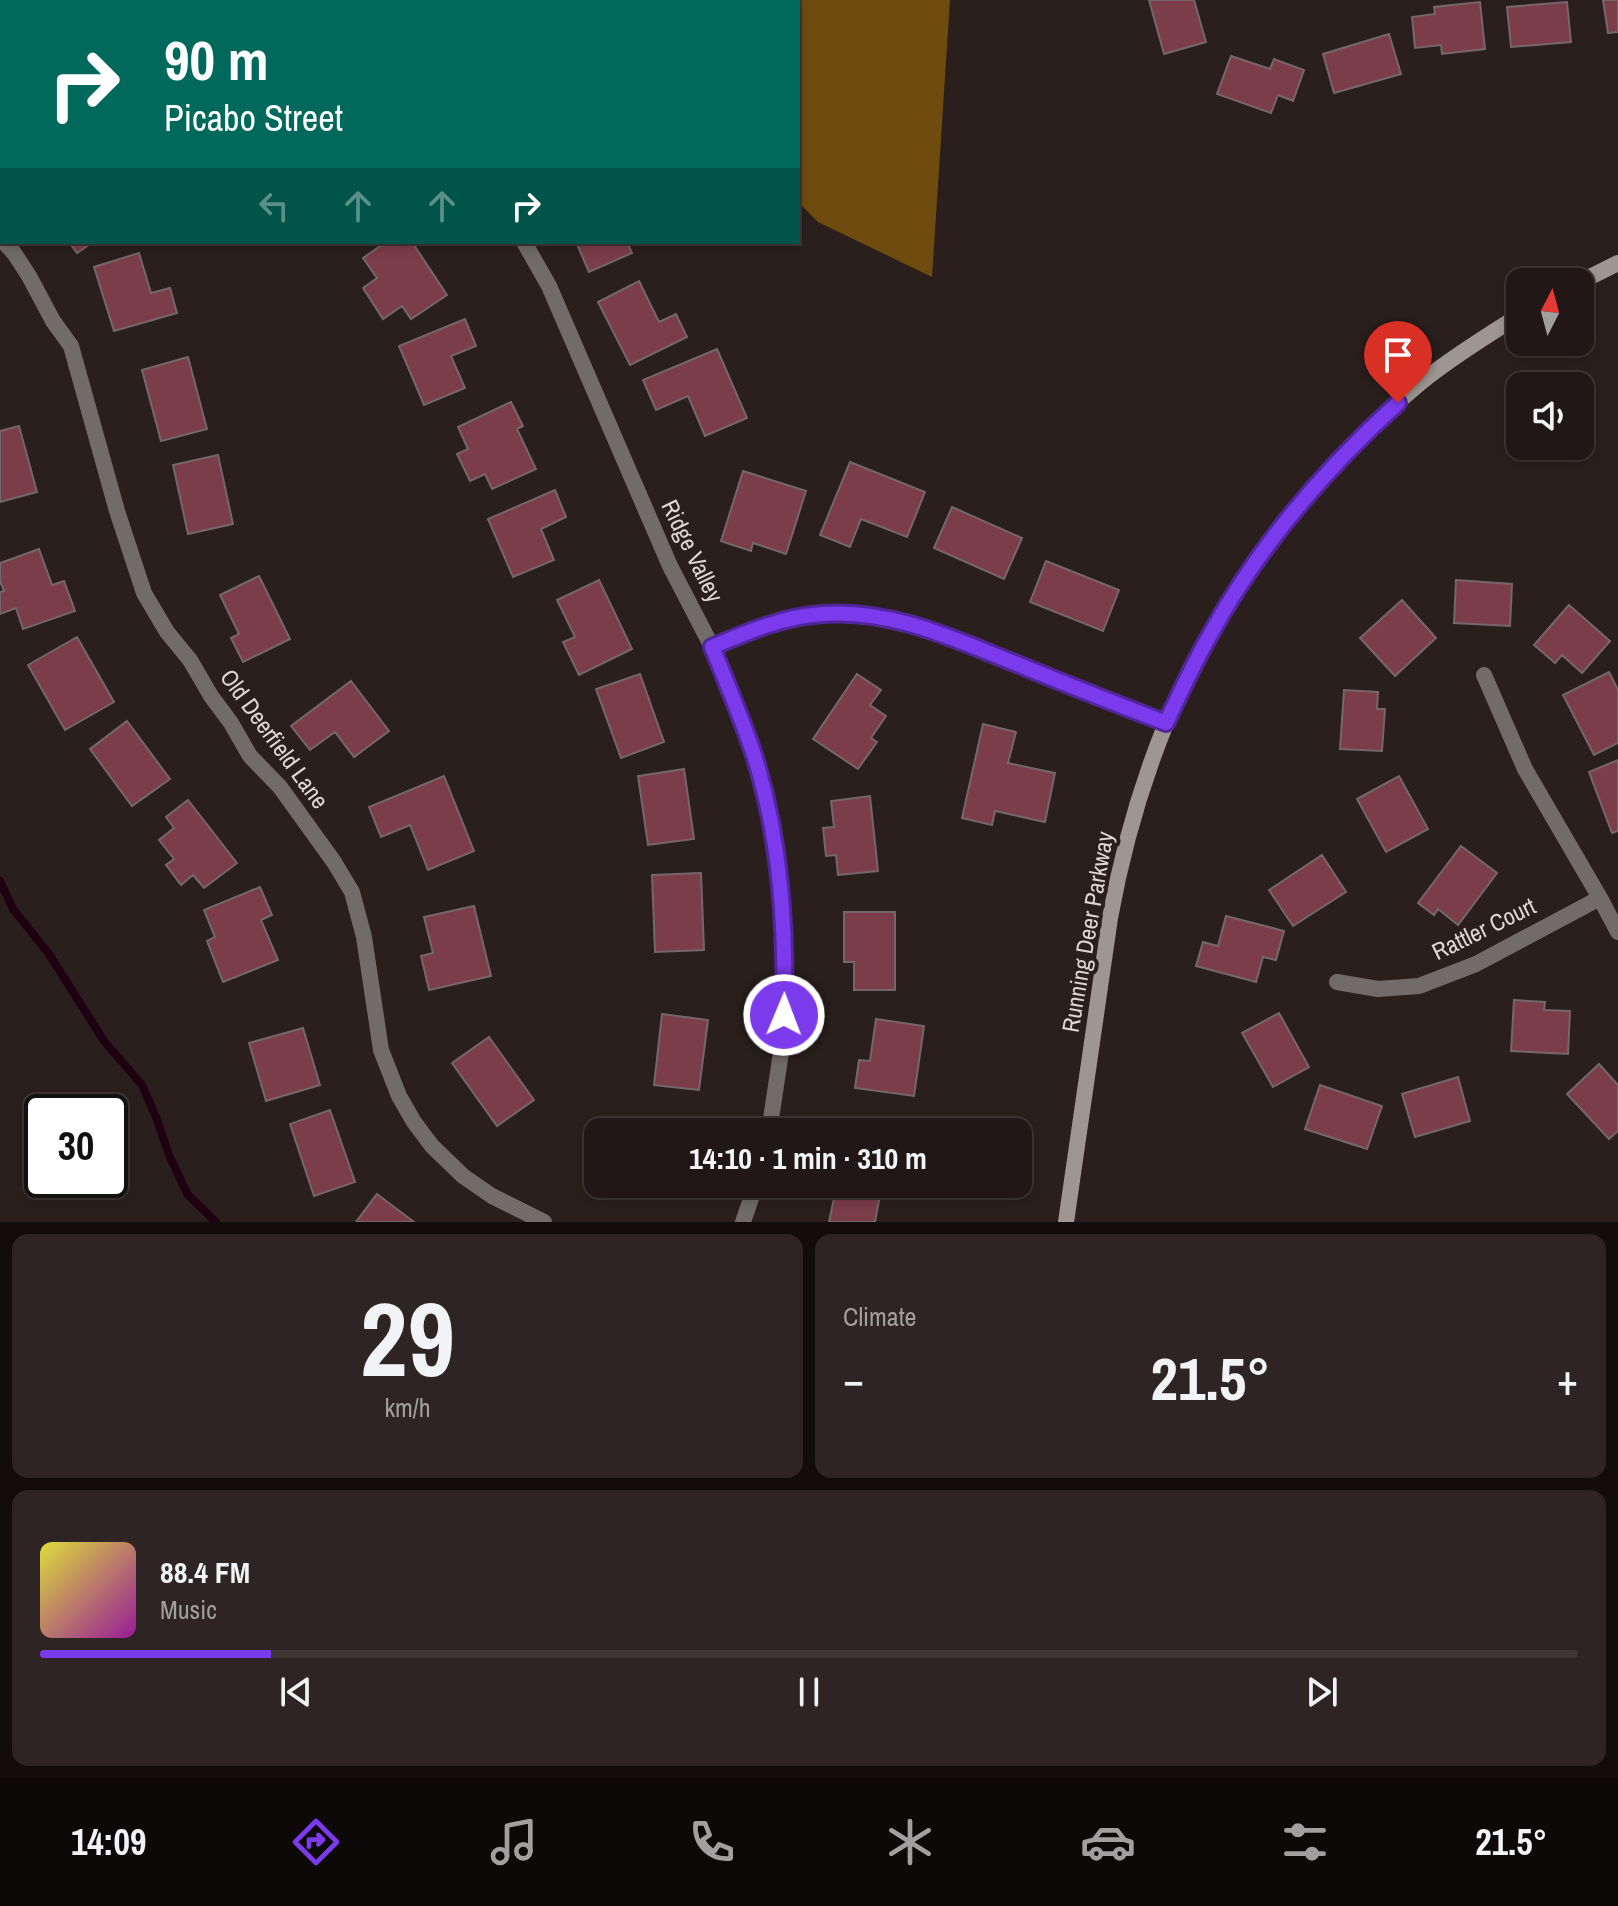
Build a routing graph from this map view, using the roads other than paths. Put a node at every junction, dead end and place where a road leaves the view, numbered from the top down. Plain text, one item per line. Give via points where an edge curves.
1 (6, 244) edge
2 (525, 244) edge
3 (1618, 263) edge
4 (1594, 275) edge
5 (1506, 323) edge
6 (712, 647) junction
7 (1484, 675) dead end
8 (1166, 723) junction
9 (1600, 898) junction
10 (1618, 932) edge
11 (1337, 982) dead end
12 (771, 1118) edge
13 (751, 1198) edge
14 (544, 1222) edge
15 (743, 1222) edge
16 (1066, 1222) edge

1 - 14 street, Old Deerfield Lane via 71,346 144,593 250,756 280,787 352,892 381,1050 399,1096 432,1146 463,1176
2 - 6 street, Ridge Valley via 549,286 670,566
3 - 4 street
5 - 8 street, Running Deer Parkway via 1421,383 1375,423 1294,511 1210,634
6 - 8 street via 793,618 849,614 893,619
6 - 12 street, Ridge Valley via 754,756 780,879 784,1015
7 - 9 street via 1525,769
8 - 16 street, Running Deer Parkway via 1138,801 1115,892
9 - 10 street
9 - 11 street, Rattler Court via 1476,964 1419,986 1378,989
13 - 15 street

